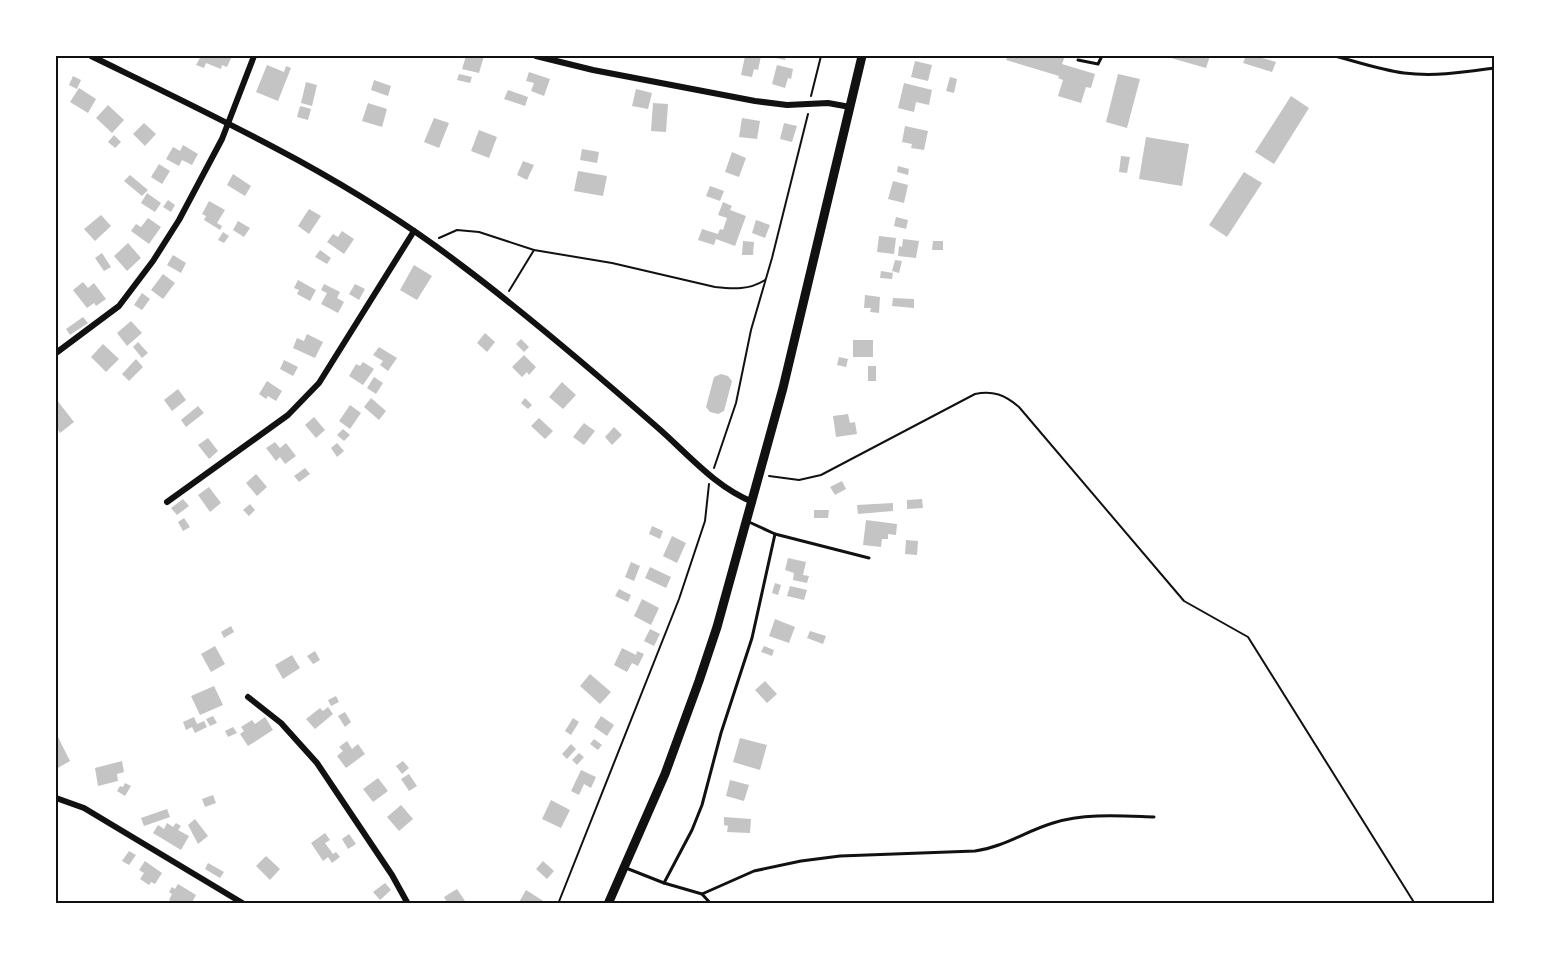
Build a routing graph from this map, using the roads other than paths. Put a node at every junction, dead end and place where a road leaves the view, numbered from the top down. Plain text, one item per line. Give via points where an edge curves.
1 (91, 56) edge
2 (254, 56) edge
3 (536, 56) edge
4 (862, 56) edge
5 (1102, 56) edge
6 (1335, 56) edge
7 (1078, 60) dead end
8 (1494, 68) edge
9 (850, 107) junction
10 (228, 124) junction
11 (414, 231) junction
12 (56, 352) edge
13 (167, 502) dead end
14 (753, 502) junction
15 (747, 521) junction
16 (775, 534) junction
17 (870, 558) dead end
18 (248, 698) dead end
19 (56, 798) edge
20 (1154, 817) dead end
21 (625, 867) junction
22 (664, 883) junction
23 (702, 894) junction
24 (244, 903) edge
25 (408, 903) edge
26 (608, 903) edge
27 (711, 903) edge

1 - 10 street
2 - 10 street
3 - 9 street via 755,101
4 - 9 main road
5 - 7 lane via 1098,64
6 - 8 lane via 1418,74
9 - 14 main road
10 - 11 street via 334,179
10 - 12 street via 174,228 128,296
11 - 13 street via 319,383 288,415
11 - 14 street via 504,298 711,476 734,494
14 - 15 main road
15 - 16 lane
15 - 21 main road via 699,681 657,796
16 - 17 lane
16 - 22 lane via 752,638 702,806
18 - 25 street via 281,723 317,763
19 - 24 street via 84,807
20 - 23 lane via 1063,820 975,851 840,856 783,864 742,875
21 - 22 lane
21 - 26 main road
22 - 23 lane
23 - 27 lane

